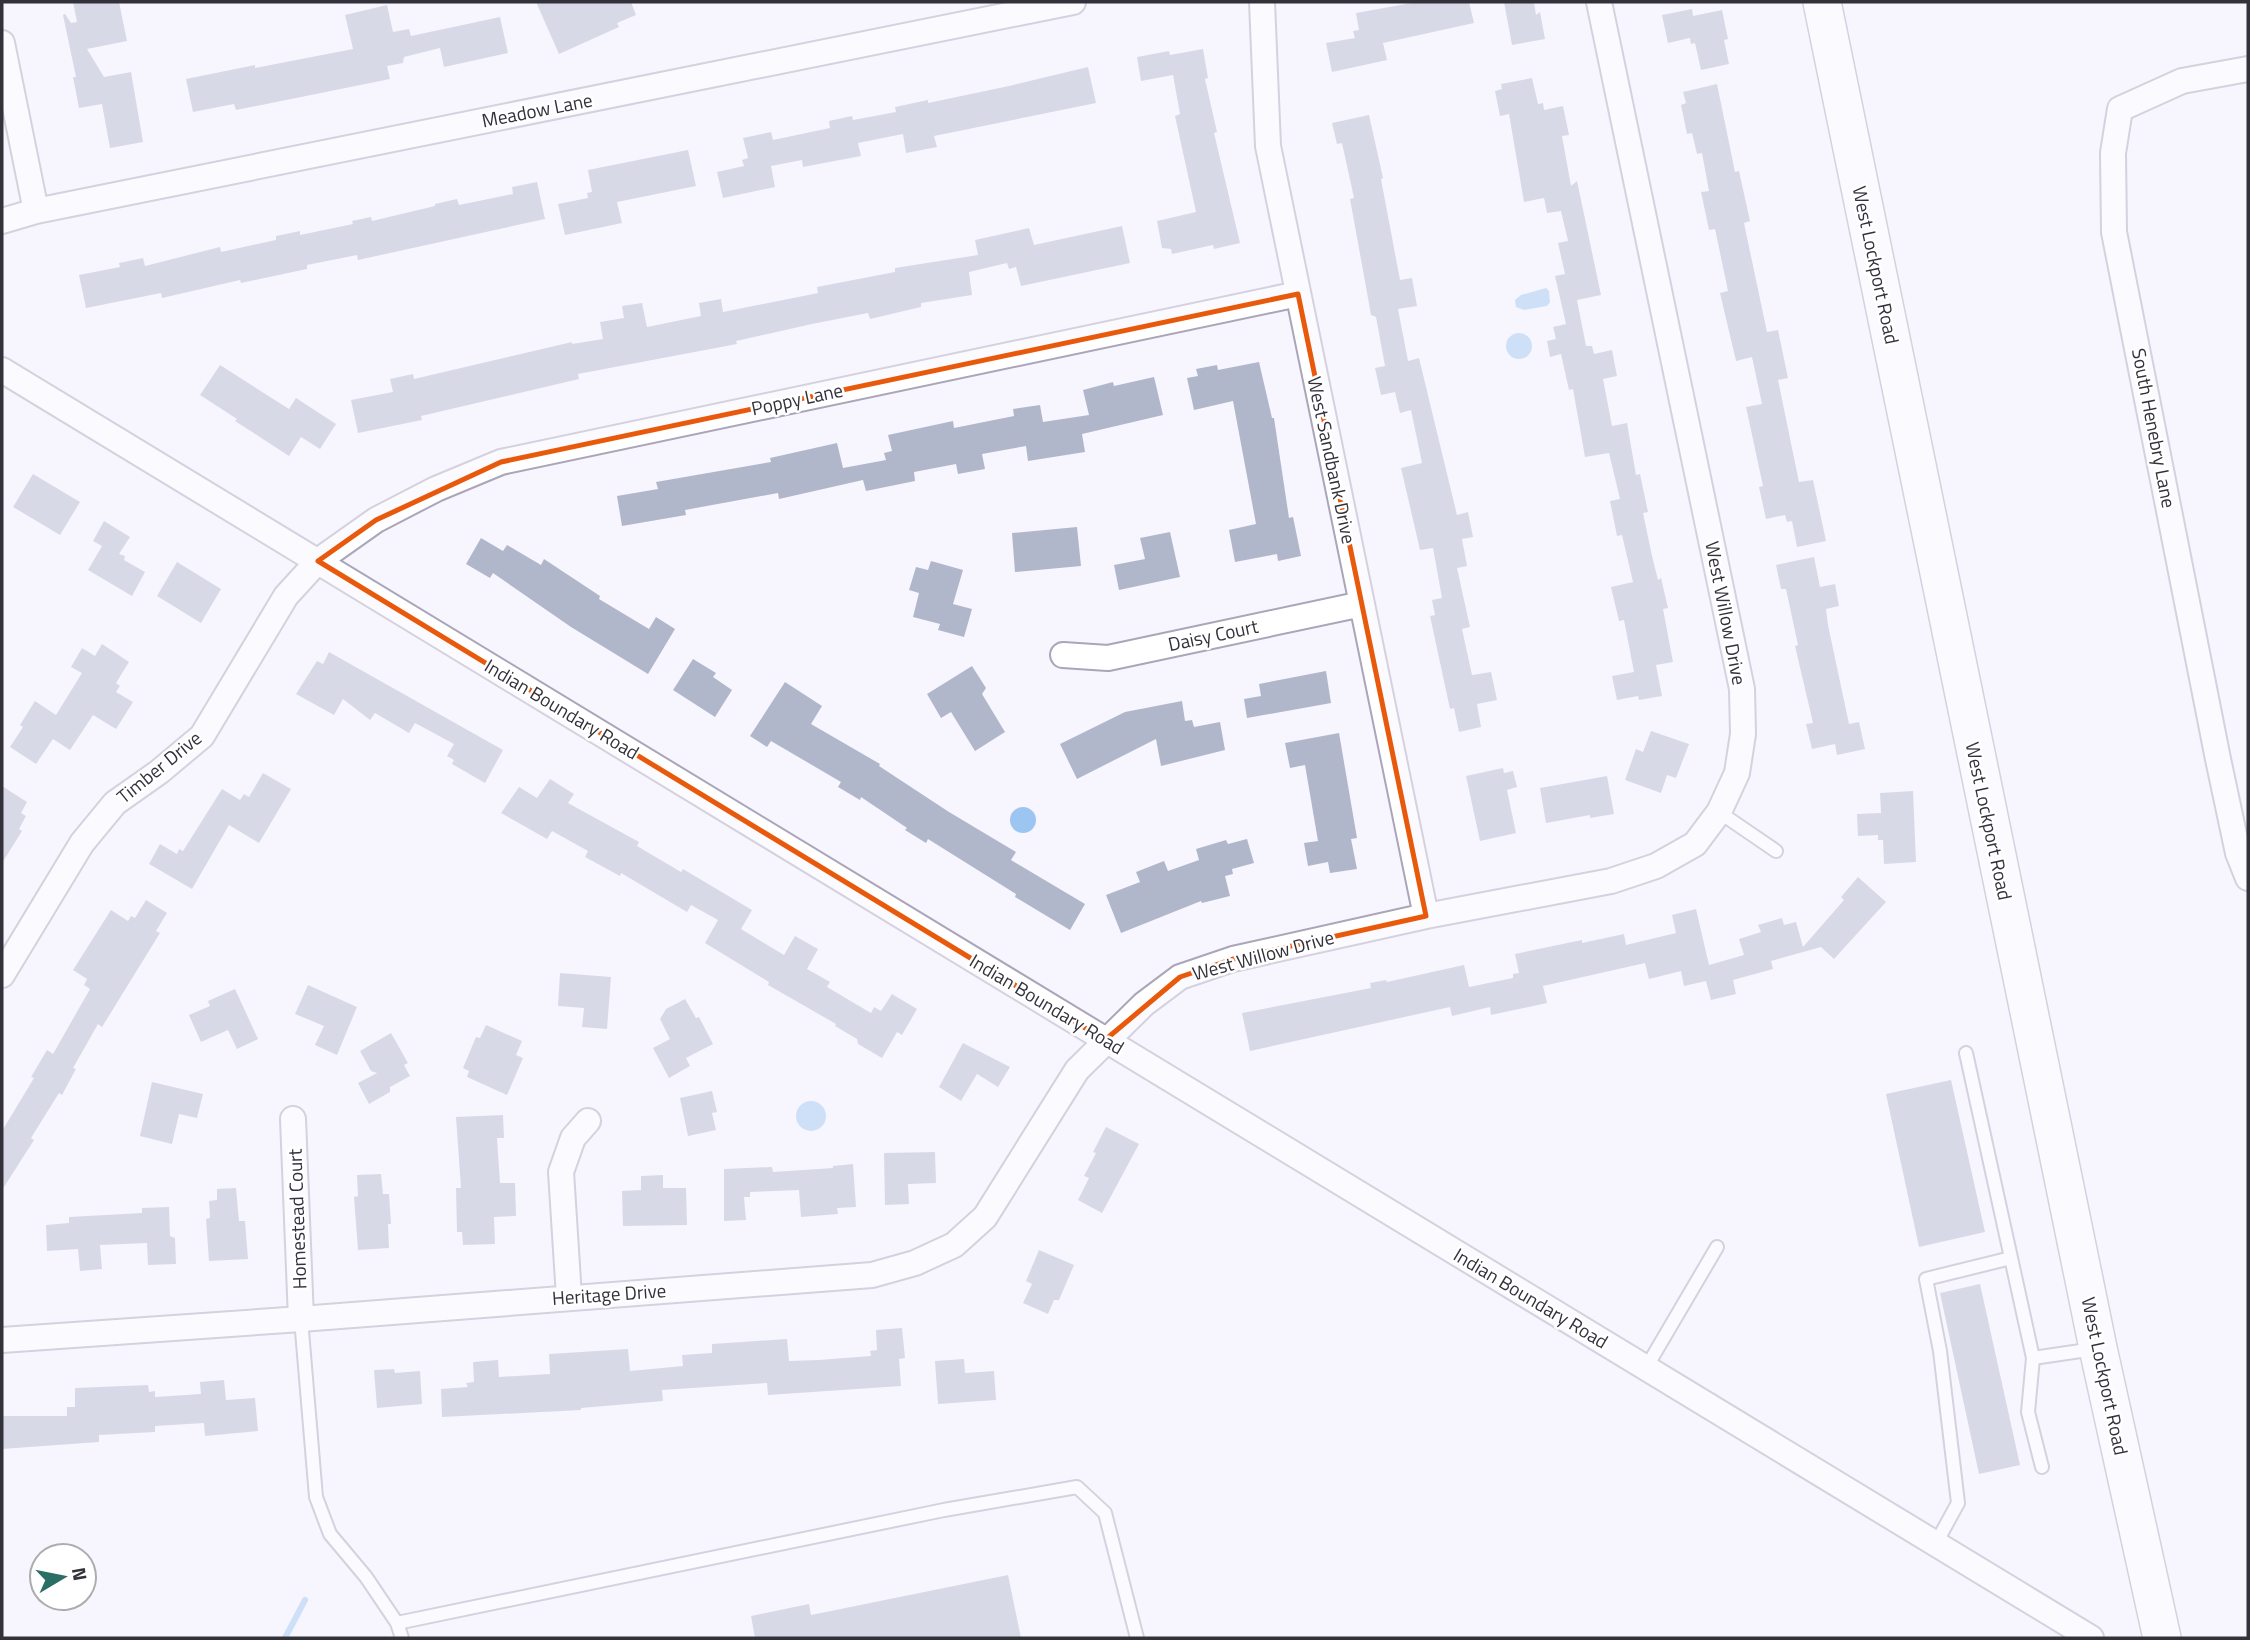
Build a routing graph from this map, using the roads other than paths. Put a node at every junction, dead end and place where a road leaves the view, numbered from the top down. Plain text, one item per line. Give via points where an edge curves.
1 (1073, 2) edge
2 (1262, 2) edge
3 (1599, 2) edge
4 (1822, 2) edge
5 (2, 43) edge
6 (2248, 69) edge
7 (36, 211) junction
8 (2, 221) edge
9 (1298, 294) junction
10 (2, 370) edge
11 (318, 561) junction
12 (1362, 604) junction
13 (1063, 655) dead end
14 (1718, 812) junction
15 (1776, 851) dead end
16 (2248, 877) edge
17 (1426, 916) junction
18 (2, 975) edge
19 (1105, 1040) junction
20 (1966, 1053) dead end
21 (293, 1119) dead end
22 (588, 1121) dead end
23 (1717, 1247) dead end
24 (2011, 1258) junction
25 (569, 1297) junction
26 (301, 1320) junction
27 (2, 1340) edge
28 (2098, 1348) junction
29 (2033, 1358) junction
30 (1646, 1368) junction
31 (2042, 1467) dead end
32 (1936, 1545) junction
33 (397, 1623) junction
34 (402, 1638) edge
35 (1136, 1638) edge
36 (2091, 1638) edge
37 (2162, 1638) edge

1 - 7 street, Meadow Lane
2 - 9 street, West Sandbank Drive via 1268,146
3 - 14 street, West Willow Drive via 1742,689 1743,734 1737,773
4 - 28 main road, West Lockport Road
5 - 7 street
6 - 16 street, South Henebry Lane via 2182,81 2120,110 2113,153 2114,232 2218,759 2238,853
7 - 8 street, Meadow Lane
9 - 11 street, Poppy Lane via 501,462 376,520
9 - 12 street, West Sandbank Drive
10 - 11 street, Indian Boundary Road
11 - 18 street, Timber Drive via 286,596 202,736 115,803 82,843
11 - 19 street, Indian Boundary Road
12 - 13 street, Daisy Court via 1108,658
12 - 17 street, West Sandbank Drive
14 - 15 lane
14 - 17 street, West Willow Drive via 1695,844 1656,866 1611,881
17 - 19 street, West Willow Drive via 1233,959 1180,977
19 - 25 street, Heritage Drive via 1077,1070 985,1217 954,1245 915,1263 872,1275
19 - 30 street, Indian Boundary Road
20 - 24 lane
21 - 26 street, Homestead Court
22 - 25 street via 573,1138 561,1172
23 - 30 lane
24 - 29 lane
24 - 32 lane via 1926,1279 1940,1351 1958,1503
25 - 26 street, Heritage Drive
26 - 27 street, Heritage Drive
26 - 33 lane via 316,1497 330,1534
28 - 29 lane
28 - 37 main road, West Lockport Road
29 - 31 lane via 2028,1412
30 - 32 street, Indian Boundary Road
32 - 36 street, Indian Boundary Road
33 - 34 lane
33 - 35 lane via 944,1510 1077,1487 1105,1513

